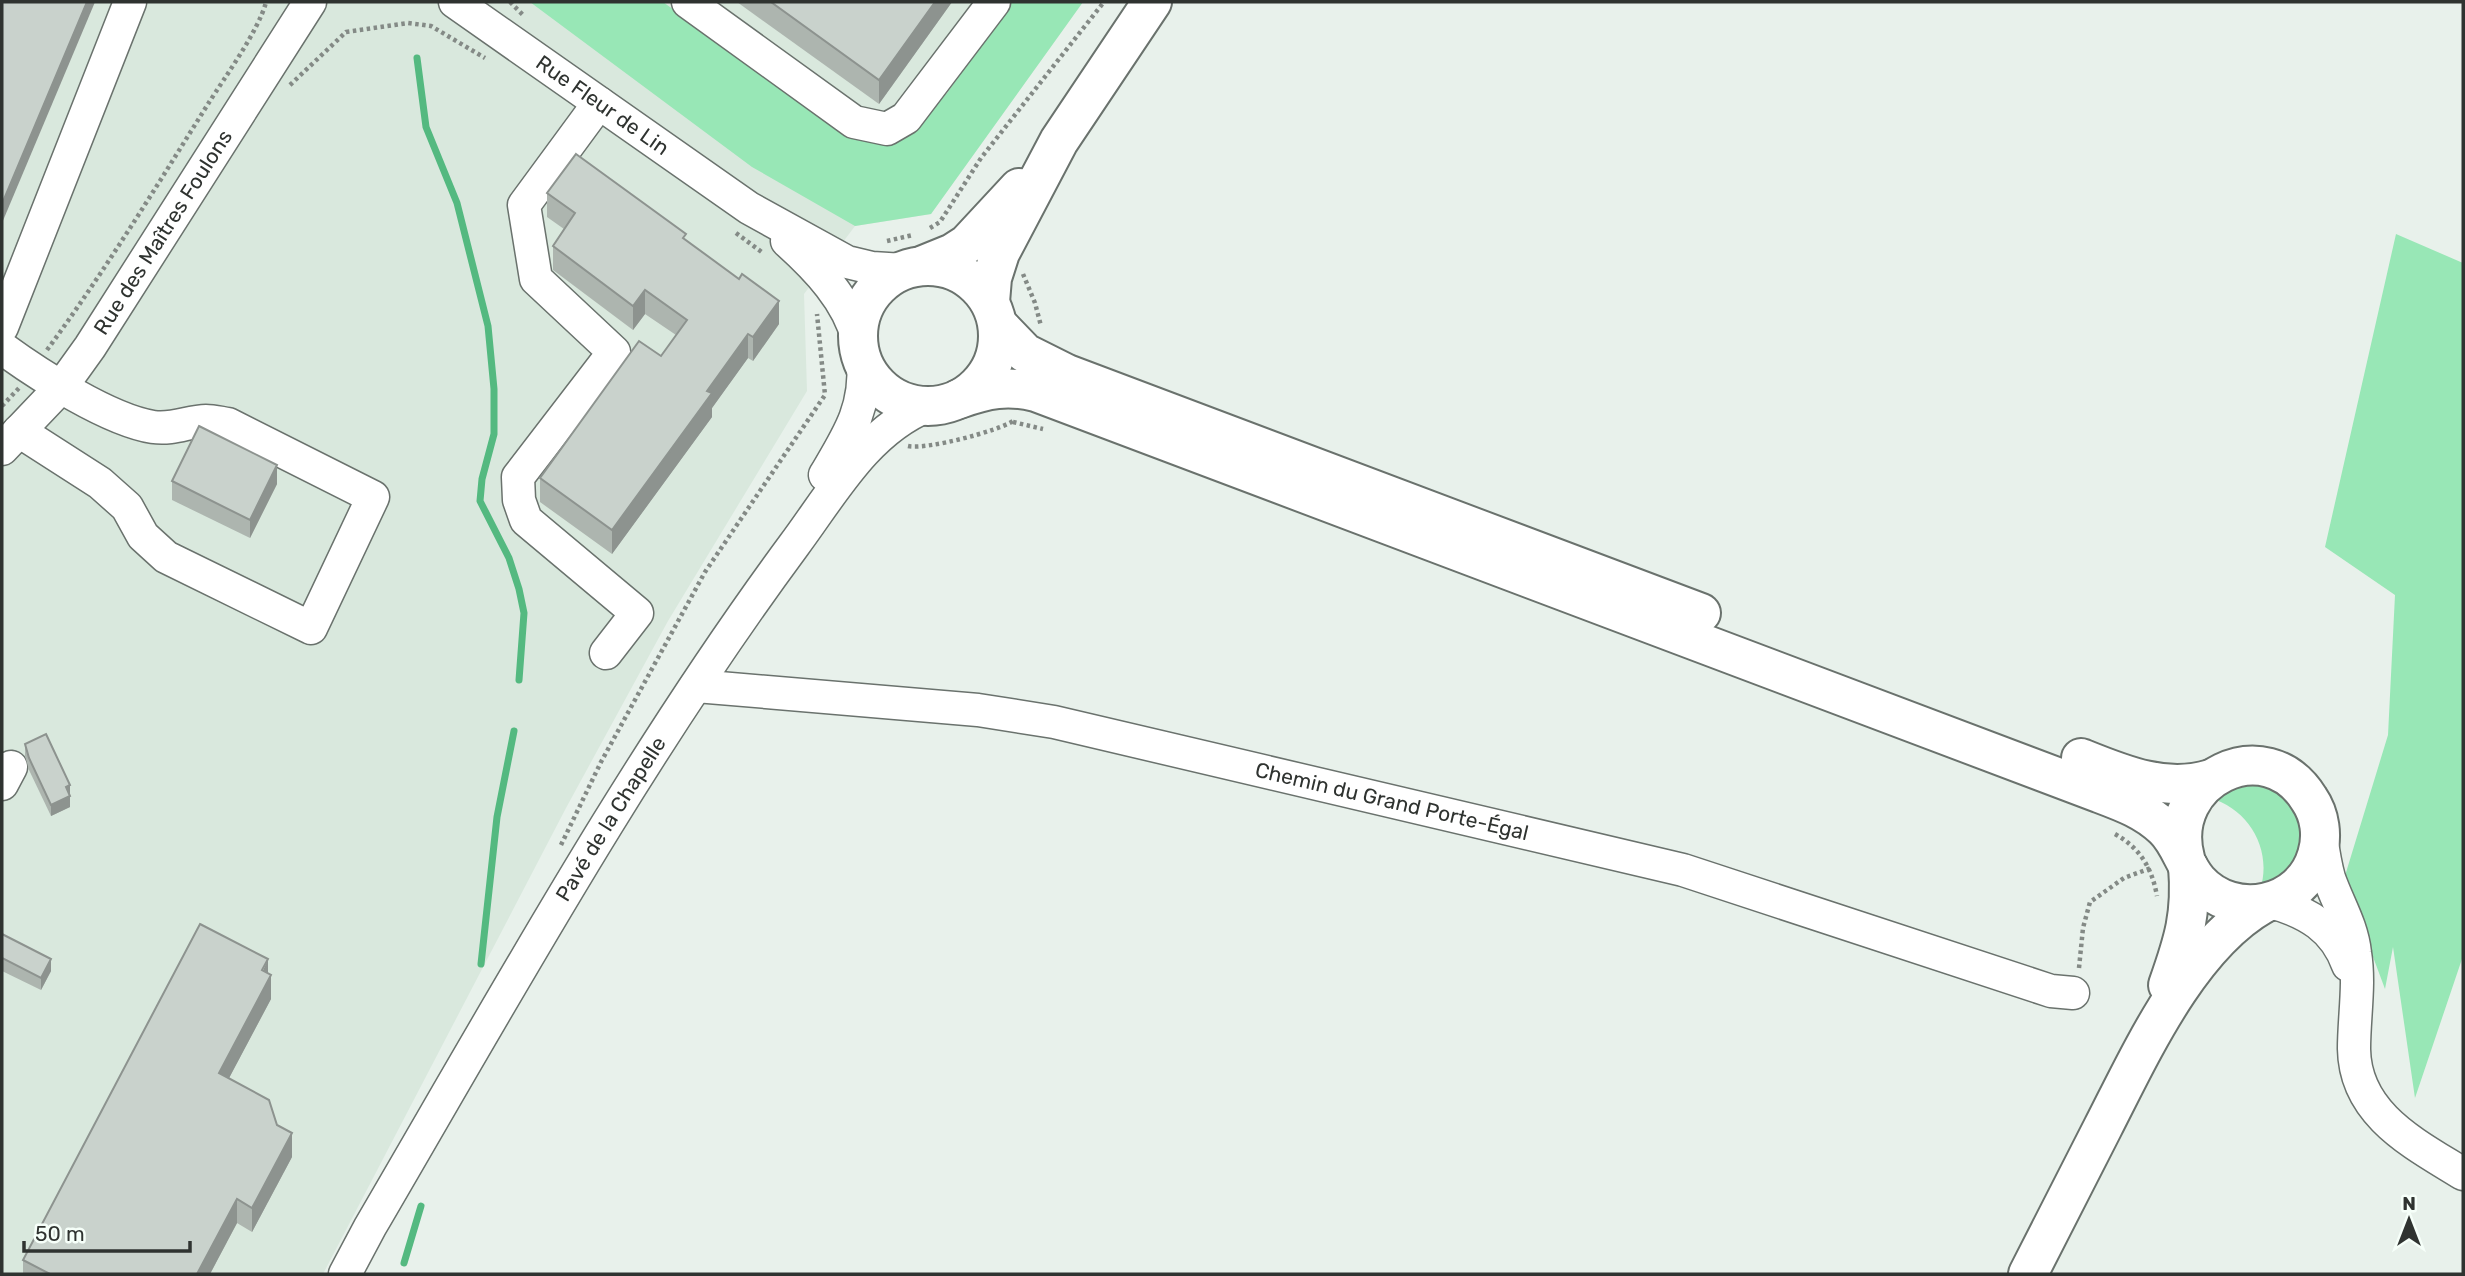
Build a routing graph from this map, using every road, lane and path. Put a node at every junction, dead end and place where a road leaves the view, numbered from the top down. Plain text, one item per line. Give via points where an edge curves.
1 (130, 2) edge
2 (266, 2) edge
3 (310, 2) edge
4 (455, 2) edge
5 (688, 2) edge
6 (995, 2) edge
7 (1104, 2) edge
8 (1152, 2) edge
9 (493, 63) dead end
10 (289, 86) dead end
11 (599, 103) junction
12 (1059, 141) junction
13 (741, 219) junction
14 (940, 222) dead end
15 (766, 255) dead end
16 (913, 268) junction
17 (994, 314) junction
18 (2, 327) edge
19 (2, 348) edge
20 (861, 350) junction
21 (33, 369) junction
22 (62, 387) junction
23 (825, 395) dead end
24 (943, 402) junction
25 (1013, 422) dead end
26 (7, 429) edge
27 (1054, 431) dead end
28 (745, 612) junction
29 (606, 653) dead end
30 (696, 686) junction
31 (2211, 779) junction
32 (2109, 832) dead end
33 (2320, 835) junction
34 (556, 854) dead end
35 (2175, 858) junction
36 (2267, 903) junction
37 (2159, 905) dead end
38 (2073, 993) joint
39 (2356, 1001) junction
40 (2138, 1058) junction
41 (2463, 1174) edge
42 (345, 1274) edge
43 (2028, 1274) edge

1 - 18 street
2 - 21 path via 235,61 114,254
3 - 22 street, Rue des Maîtres Foulons
4 - 11 street, Rue Fleur de Lin
5 - 6 street via 854,122 887,129 906,118
7 - 14 path via 981,158
8 - 12 main road, Pavé de la Chapelle
9 - 10 path via 431,26 408,23 346,32
11 - 13 street, Rue Fleur de Lin
11 - 29 street via 524,205 536,279 614,352 518,477 526,520 637,613
12 - 16 main road, Pavé de la Chapelle via 967,244
12 - 17 main road, Pavé de la Chapelle via 1000,253 992,278
13 - 15 path
13 - 16 street, Rue Fleur de Lin via 847,262
13 - 20 street, Rue Fleur de Lin via 791,245 833,290 848,313
16 - 17 main road via 942,267 961,274 977,286
16 - 20 main road, Pavé de la Chapelle via 891,277 870,297 861,317
17 - 24 main road, Pavé de la Chapelle via 997,349 992,365 979,384
17 - 31 main road via 1025,353 1067,374 2089,762 2156,783 2186,785
19 - 21 street
20 - 24 main road via 871,376 888,393 903,401
20 - 28 street via 864,394 852,428
21 - 22 street
21 - 26 path
22 - 26 street, Rue des Maîtres Foulons
22 - 26 street via 126,420 155,427 205,421 228,424 373,497 311,628 166,557 143,536 127,507 100,483
23 - 34 path via 705,572
24 - 28 street, Pavé de la Chapelle via 901,419 858,458
24 - 35 main road via 1009,387 1036,392 2120,801 2154,819
25 - 27 path
28 - 30 street, Pavé de la Chapelle
30 - 38 street, Chemin du Grand Porte-Égal via 978,710 1054,722 1683,870 2051,991
30 - 42 street, Pavé de la Chapelle via 553,912
31 - 33 main road via 2228,769 2248,766 2287,776 2308,797
31 - 35 main road via 2197,790 2185,814
32 - 35 path via 2140,852
33 - 36 main road via 2309,873 2296,888
33 - 39 street via 2330,880 2353,938
35 - 36 main road via 2219,897 2236,903
35 - 37 path
35 - 38 path via 2124,878 2090,902
35 - 40 main road via 2190,897 2187,927
36 - 39 street via 2302,912 2328,931 2343,952
36 - 40 main road via 2231,925 2206,952
39 - 41 street via 2356,1069 2371,1104 2407,1139
40 - 43 main road

